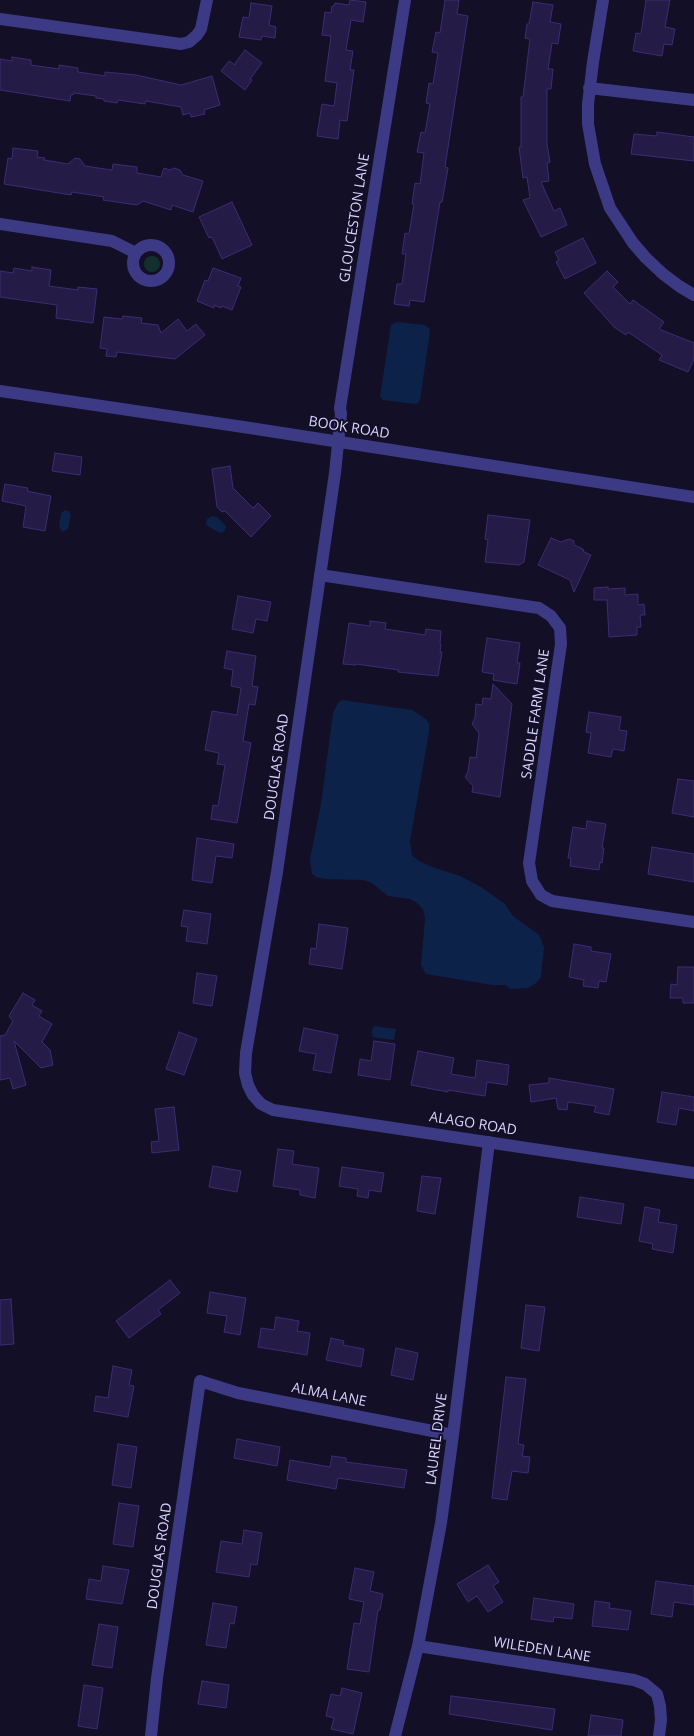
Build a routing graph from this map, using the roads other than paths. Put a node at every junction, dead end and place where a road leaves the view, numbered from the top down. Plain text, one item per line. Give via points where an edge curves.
1 (207, 0) edge
2 (405, 0) edge
3 (603, 0) edge
4 (0, 18) edge
5 (589, 88) junction
6 (694, 100) edge
7 (0, 224) edge
8 (136, 253) dead end
9 (694, 295) edge
10 (0, 391) edge
11 (339, 442) junction
12 (694, 497) edge
13 (320, 575) junction
14 (694, 922) edge
15 (253, 1095) joint
16 (489, 1142) junction
17 (694, 1173) edge
18 (200, 1381) joint
19 (453, 1435) junction
20 (418, 1646) junction
21 (151, 1736) edge
22 (395, 1736) edge
23 (659, 1736) edge

1 - 4 street via 201,29 189,42 181,44
2 - 11 street, GLOUCESTON LANE via 340,408
3 - 5 street
5 - 6 street
5 - 9 street via 591,146 610,208 646,258
7 - 8 street via 112,241
10 - 11 street, BOOK ROAD
11 - 12 street, BOOK ROAD
11 - 13 street, DOUGLAS ROAD
13 - 14 street, SADDLE FARM LANE via 539,608 551,616 560,628 561,644 529,863 532,881 541,895 552,901
13 - 15 street, DOUGLAS ROAD via 277,872 246,1053 245,1073
15 - 16 street, ALAGO ROAD via 273,1110
16 - 17 street, ALAGO ROAD
16 - 19 street, LAUREL DRIVE
18 - 19 street, ALMA LANE via 238,1393
18 - 21 street, DOUGLAS ROAD
19 - 20 street, LAUREL DRIVE via 441,1524
20 - 22 street, LAUREL DRIVE
20 - 23 street, WILEDEN LANE via 645,1684 657,1694 661,1720

